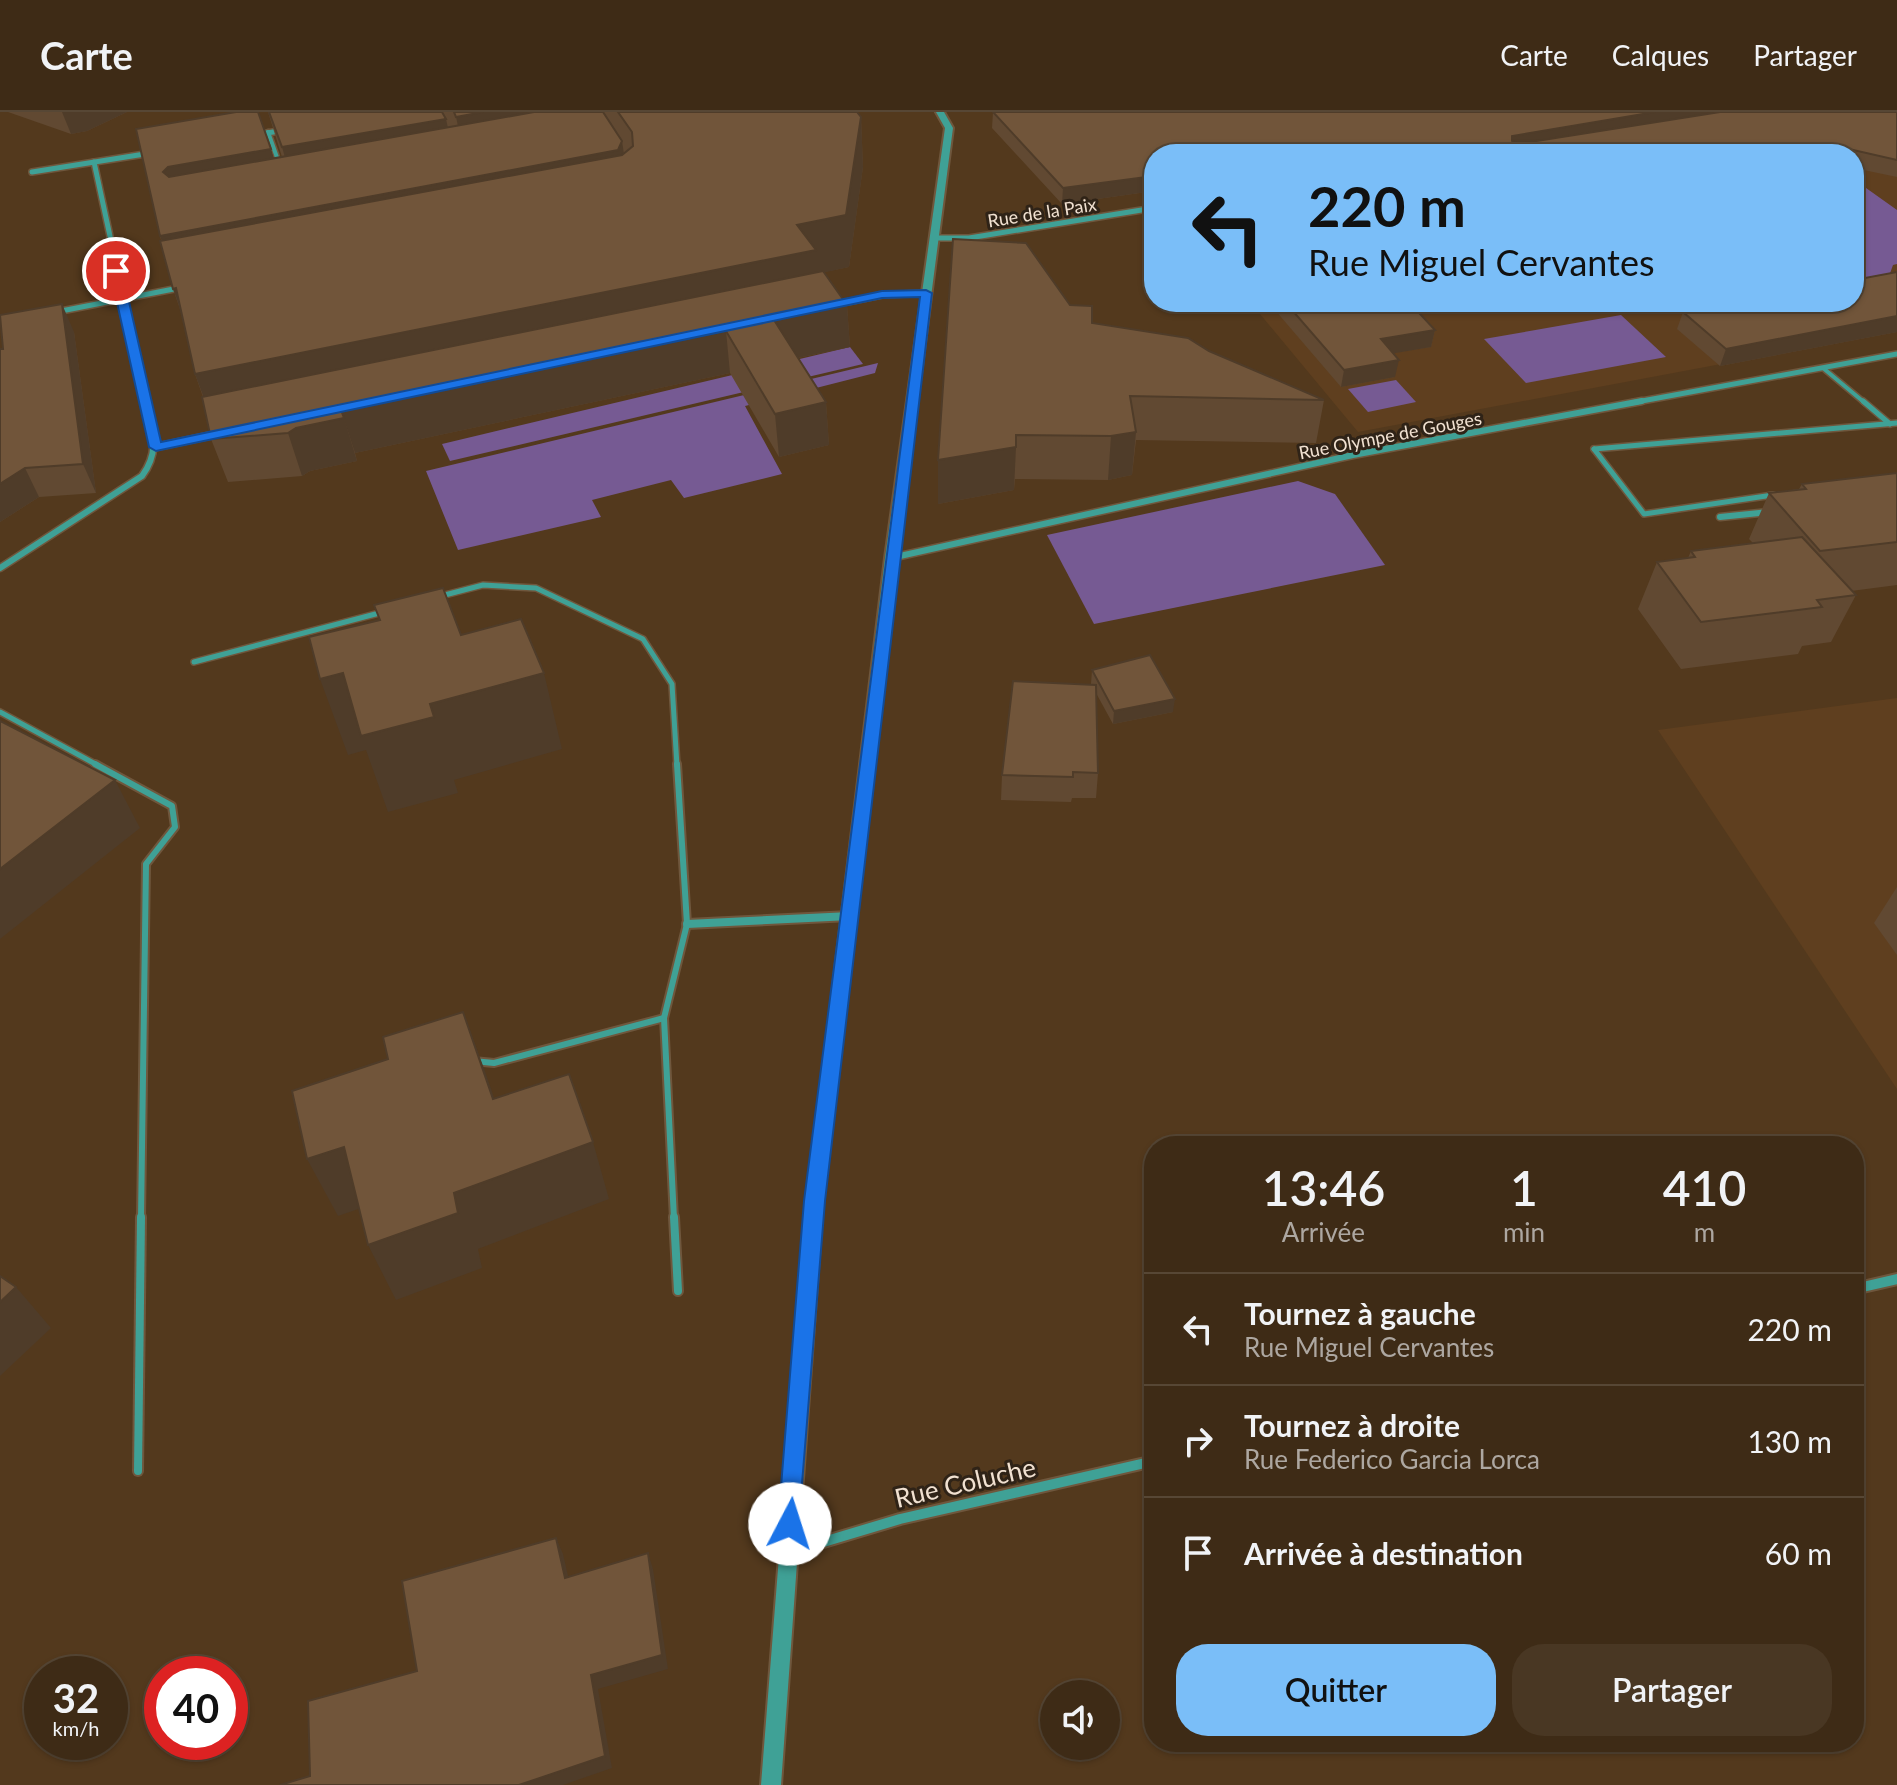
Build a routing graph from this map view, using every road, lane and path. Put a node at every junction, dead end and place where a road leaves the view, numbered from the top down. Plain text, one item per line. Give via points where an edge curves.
1 (940, 112) edge
2 (297, 128) edge
3 (268, 132) junction
4 (244, 137) edge
5 (157, 151) edge
6 (94, 162) junction
7 (32, 172) dead end
8 (282, 172) edge
9 (1144, 209) edge
10 (933, 238) junction
11 (197, 285) edge
12 (926, 293) junction
13 (122, 299) junction
14 (821, 307) edge
15 (41, 315) edge
16 (1897, 354) edge
17 (1823, 368) junction
18 (1897, 423) edge
19 (1890, 424) junction
20 (231, 431) edge
21 (156, 447) junction
22 (1778, 494) edge
23 (1779, 511) dead end
24 (1720, 517) dead end
25 (891, 558) junction
26 (0, 568) edge
27 (437, 597) edge
28 (392, 610) edge
29 (194, 662) dead end
30 (0, 712) edge
31 (851, 916) junction
32 (687, 924) junction
33 (664, 1018) junction
34 (465, 1060) edge
35 (1897, 1279) edge
36 (1864, 1287) edge
37 (678, 1291) dead end
38 (1144, 1463) edge
39 (138, 1471) dead end
40 (787, 1553) junction
41 (771, 1785) edge

1 - 10 street via 949,128
2 - 3 street
3 - 4 street
3 - 8 lane
5 - 6 street
6 - 7 street
6 - 13 street
9 - 10 street, Rue de la Paix via 969,238
10 - 12 street
11 - 13 street
12 - 14 street
12 - 25 street
13 - 15 street
13 - 21 street
16 - 17 street, Rue Olympe de Gouges
17 - 19 lane
17 - 25 street, Rue Olympe de Gouges via 1353,455
18 - 19 lane
19 - 22 lane via 1594,449 1644,514
20 - 21 street
21 - 26 street via 142,476
23 - 24 street
25 - 31 street
27 - 32 lane via 483,585 536,588 643,639 672,684
28 - 29 lane
30 - 39 lane via 172,806 175,827 146,864
31 - 32 street
31 - 40 street via 815,1201
32 - 33 lane
33 - 34 lane via 494,1063
33 - 37 lane
35 - 36 street
38 - 40 street, Rue Coluche via 900,1519
40 - 41 street

